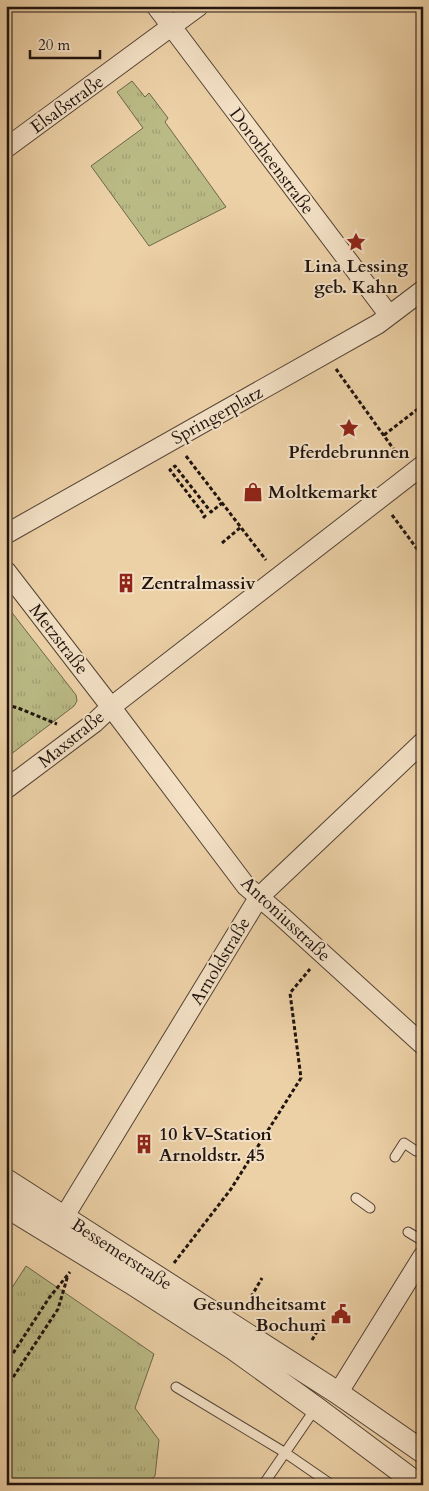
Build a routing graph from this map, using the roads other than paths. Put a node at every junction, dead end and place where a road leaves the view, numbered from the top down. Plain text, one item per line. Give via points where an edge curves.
1 (156, 6) edge
2 (200, 6) edge
3 (172, 27) junction
4 (6, 148) edge
5 (423, 290) edge
6 (389, 316) junction
7 (423, 465) edge
8 (6, 534) edge
9 (6, 571) edge
10 (111, 706) junction
11 (423, 742) edge
12 (6, 789) edge
13 (260, 897) junction
14 (423, 1045) edge
15 (416, 1151) dead end
16 (395, 1157) dead end
17 (6, 1180) edge
18 (356, 1198) dead end
19 (6, 1206) edge
20 (370, 1208) dead end
21 (64, 1217) junction
22 (408, 1232) dead end
23 (423, 1241) edge
24 (423, 1256) edge
25 (176, 1387) dead end
26 (338, 1393) junction
27 (316, 1408) junction
28 (284, 1452) junction
29 (423, 1452) edge
30 (263, 1485) edge
31 (332, 1485) edge
32 (419, 1485) edge

1 - 3 street, Dorotheenstraße
2 - 3 street, Elsaßstraße
3 - 4 street, Elsaßstraße
3 - 6 street, Dorotheenstraße
5 - 6 street, Springerplatz
6 - 8 street, Springerplatz
7 - 10 street
9 - 10 street, Metzstraße
10 - 12 street, Maxstraße via 81,733
10 - 13 street, Antoniusstraße via 246,886
11 - 13 street, Arnoldstraße
13 - 14 street, Antoniusstraße
13 - 21 street, Arnoldstraße
15 - 16 lane via 404,1143
17 - 21 street, Bessemerstraße
18 - 20 lane
19 - 27 street, Bessemerstraße via 234,1349
21 - 26 street, Bessemerstraße
22 - 23 lane
24 - 26 street
25 - 28 lane
26 - 27 street
26 - 29 street, Bessemerstraße
27 - 28 lane
27 - 32 street, Bessemerstraße
28 - 30 lane
28 - 31 lane

